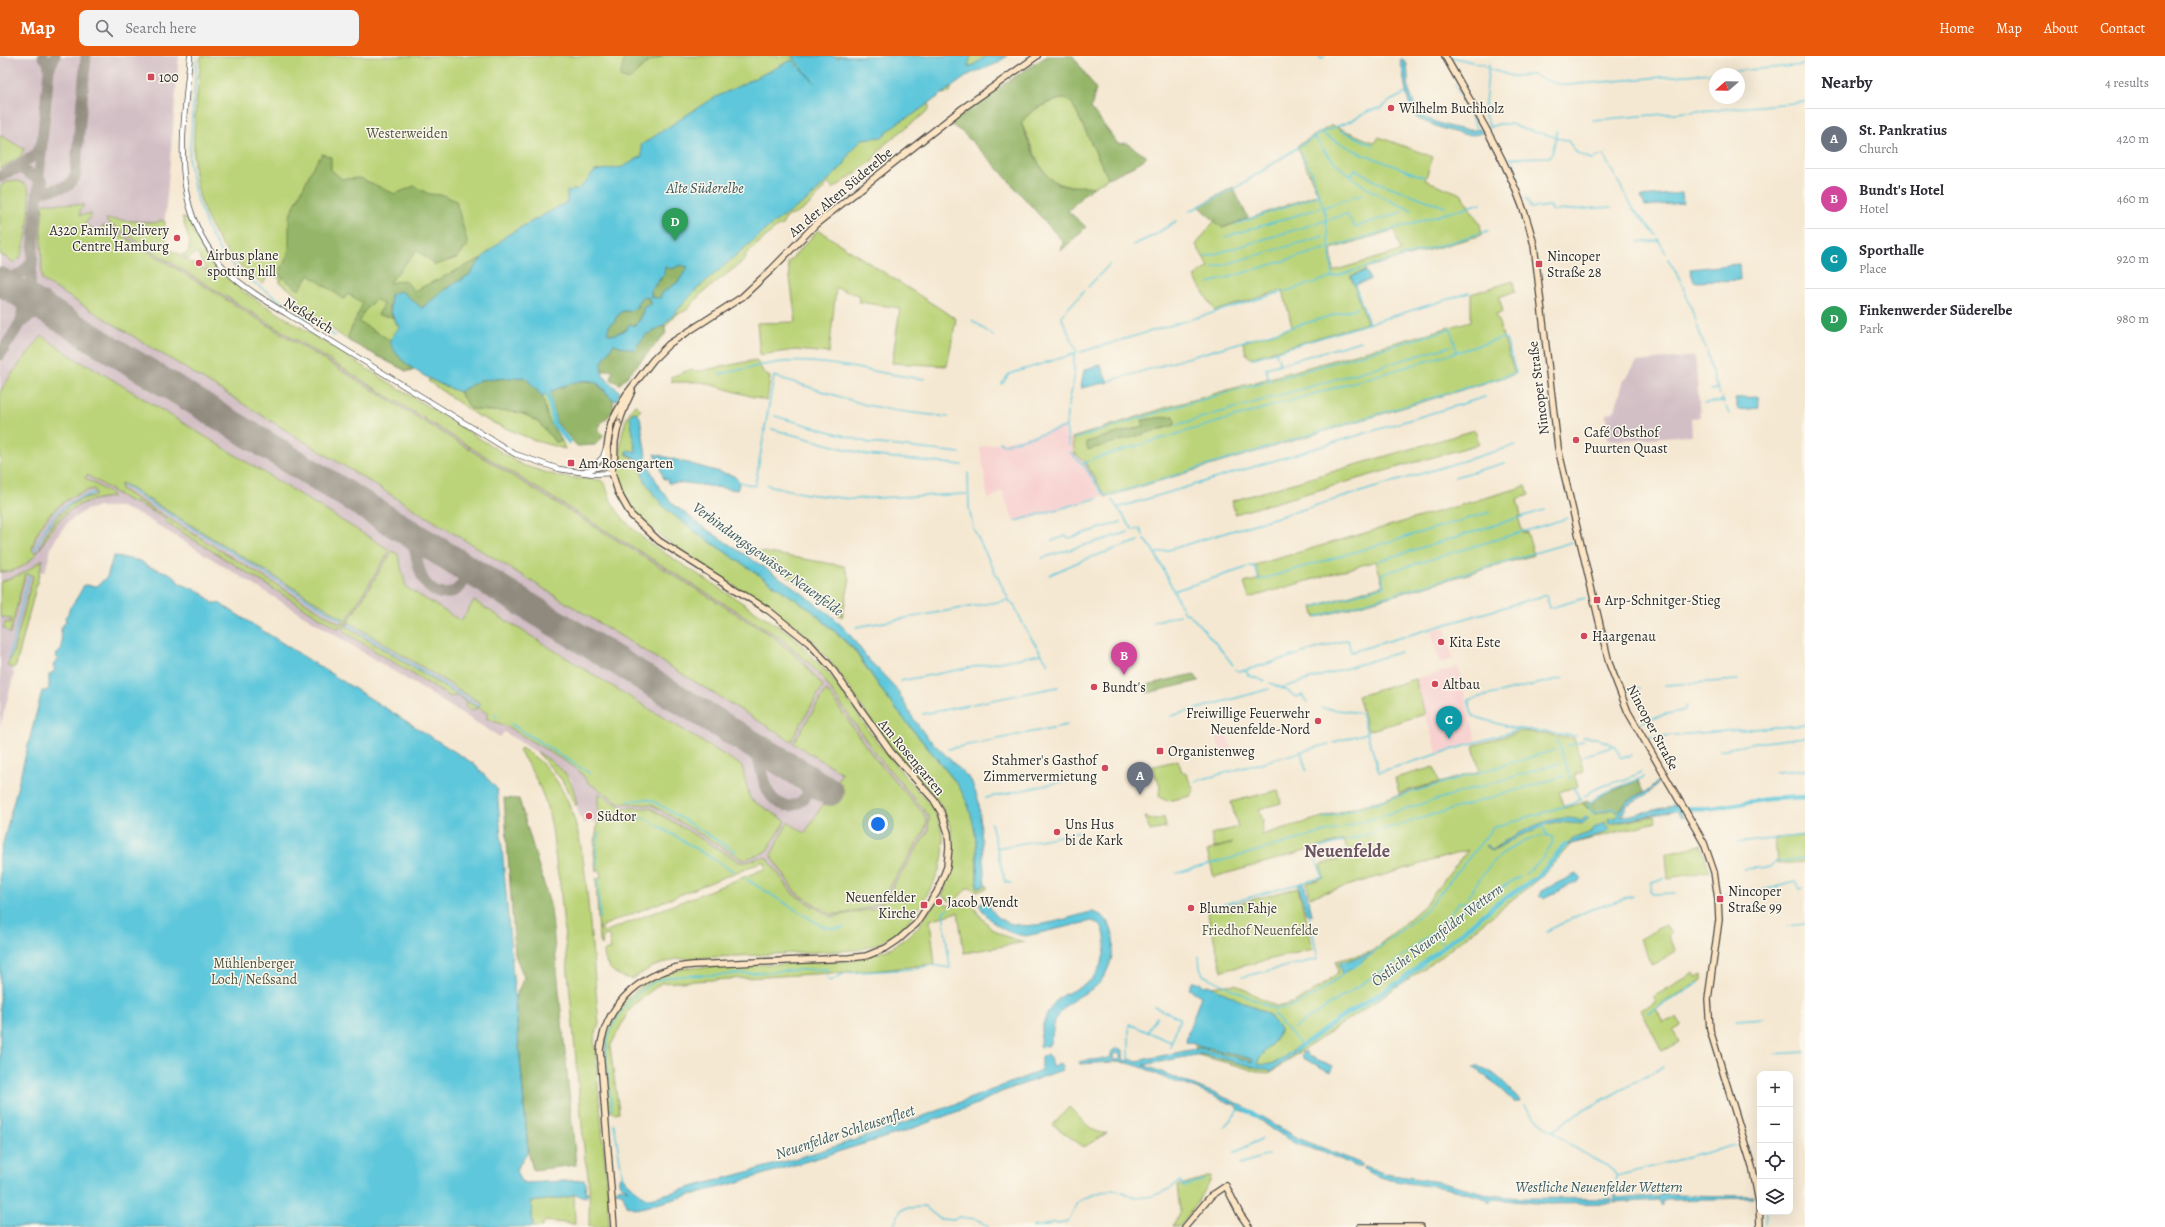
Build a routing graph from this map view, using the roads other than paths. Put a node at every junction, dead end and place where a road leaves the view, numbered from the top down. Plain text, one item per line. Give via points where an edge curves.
1 (190, 56) edge
2 (1037, 56) edge
3 (1445, 56) edge
4 (634, 387) junction
5 (607, 447) junction
6 (593, 467) junction
7 (584, 471) junction
8 (612, 471) junction
9 (614, 1227) edge
10 (1185, 1227) edge
11 (1249, 1227) edge
12 (1360, 1227) edge
13 (1421, 1227) edge
14 (1760, 1227) edge

1 - 7 street, Neßdeich via 182,154 184,182 199,229 223,266 250,290 515,454 550,466
2 - 4 main road, An der Alten Süderelbe via 962,108 833,210 742,297 669,344
3 - 14 main road, Nincoper Straße via 1520,198 1534,246 1558,448 1609,663 1628,712 1704,843 1710,860 1718,899 1718,933 1708,999 1710,1030 1754,1177
4 - 5 main road, An der Alten Süderelbe via 616,412 609,430
8 -> 4 main road, An der Alten Süderelbe via 619,423
5 - 6 street via 603,457
5 - 8 main road, An der Alten Süderelbe
6 - 7 street
6 - 8 street via 604,466
7 - 8 street, Neßdeich via 593,474
8 - 9 main road, Am Rosengarten via 623,503 646,531 782,620 822,657 882,740 936,804 946,826 949,847 945,876 916,924 891,945 872,954 688,966 657,973 631,990 613,1011 602,1036 601,1065
10 - 11 main road via 1211,1196 1226,1186
12 - 13 main road

